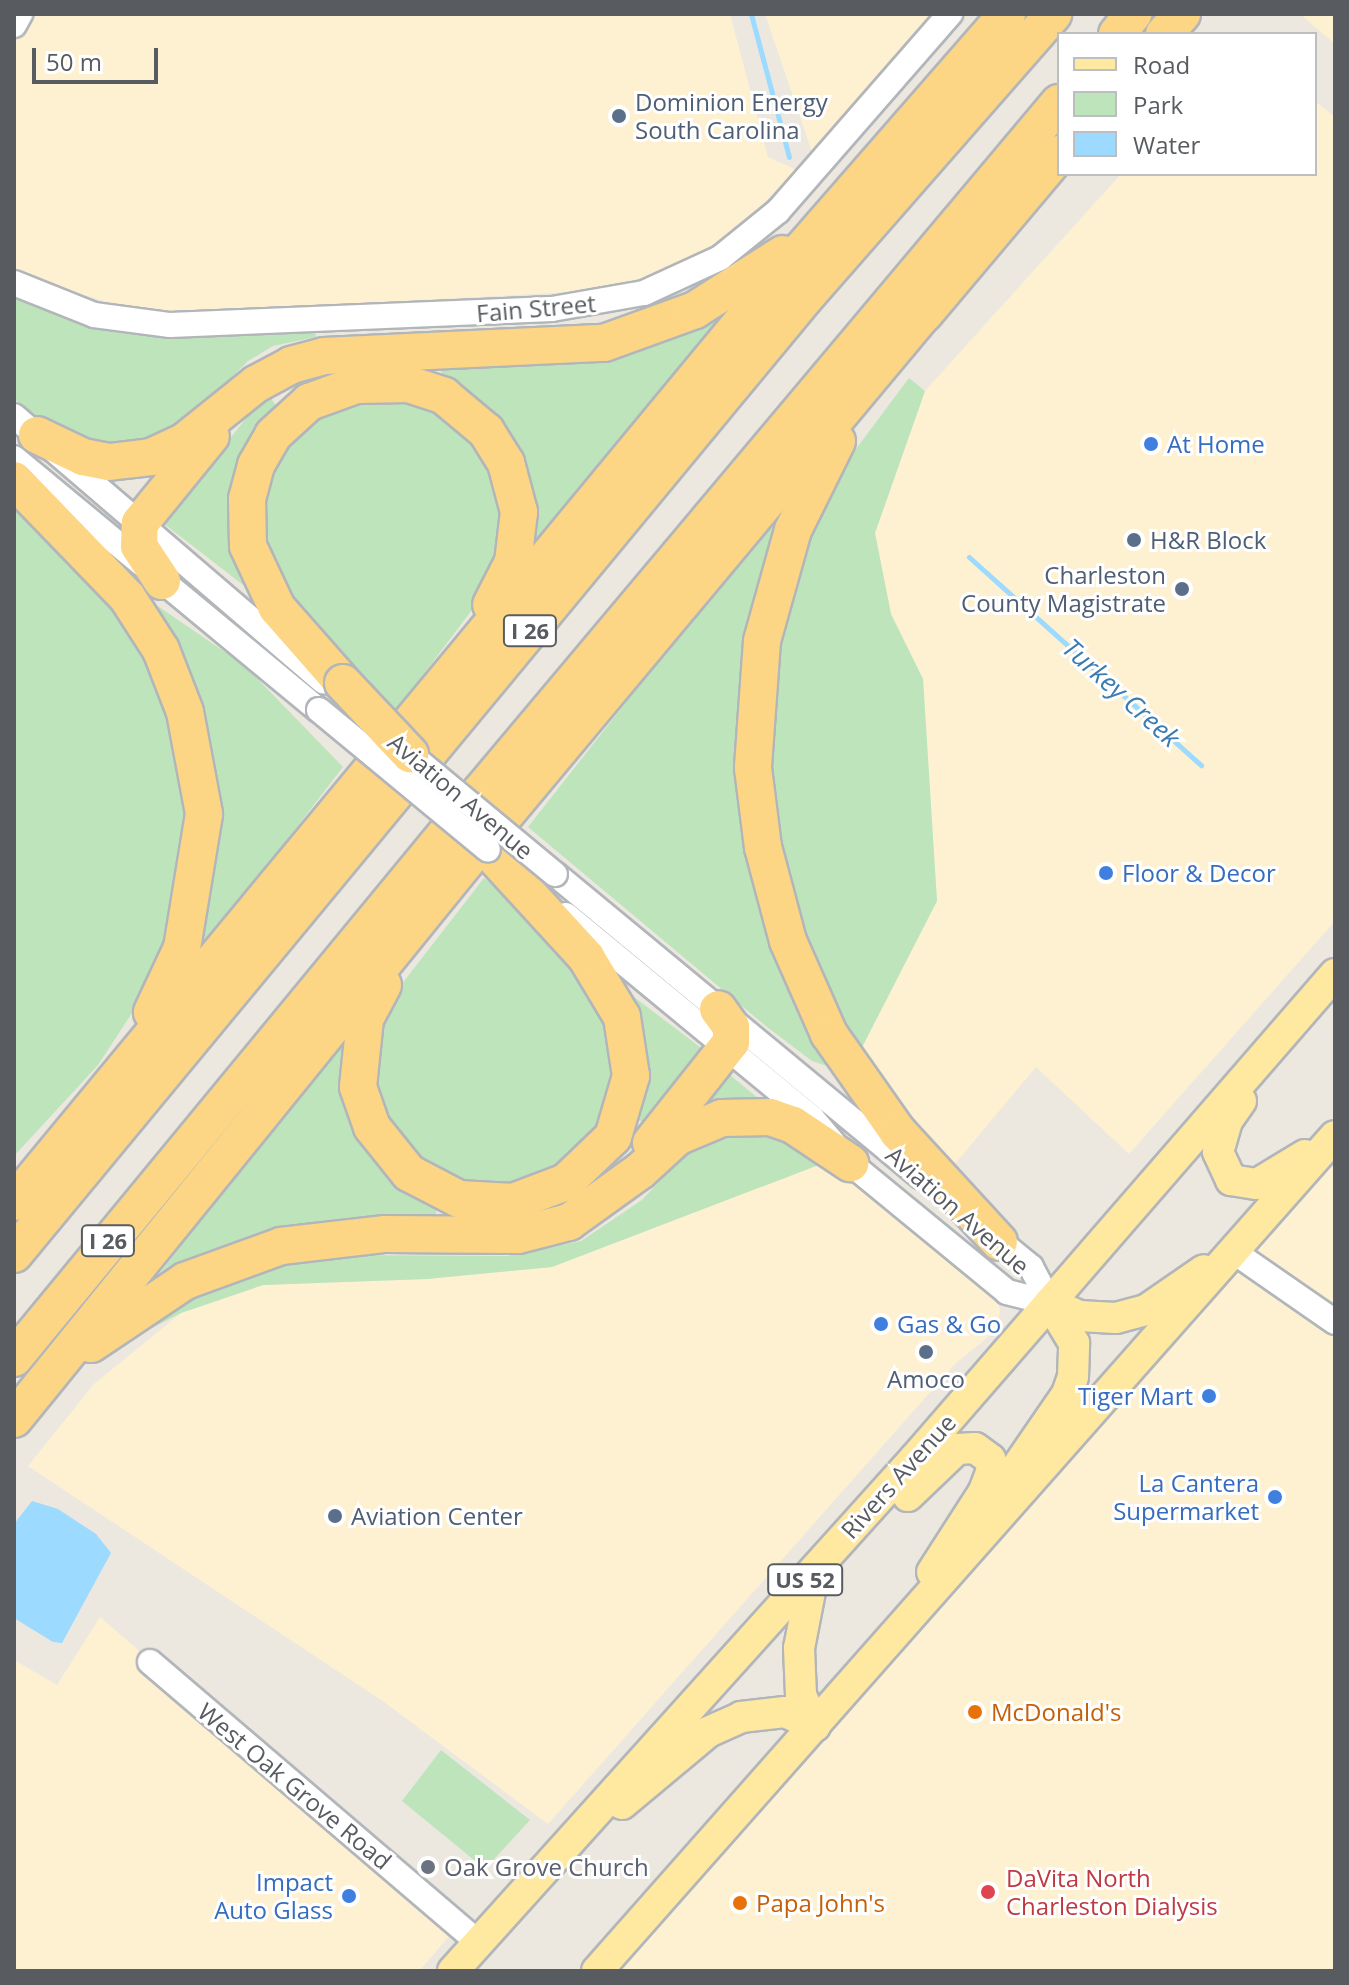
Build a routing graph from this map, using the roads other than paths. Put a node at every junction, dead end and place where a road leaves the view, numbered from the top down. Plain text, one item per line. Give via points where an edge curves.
1 (20, 14) edge
2 (950, 14) edge
3 (1007, 14) edge
4 (1053, 14) edge
5 (1133, 14) edge
6 (1182, 14) edge
7 (14, 25) edge
8 (1119, 32) edge
9 (1166, 32) edge
10 (1057, 105) edge
11 (889, 148) junction
12 (1057, 156) edge
13 (14, 283) edge
14 (940, 294) junction
15 (238, 399) junction
16 (22, 436) edge
17 (14, 480) edge
18 (140, 523) junction
19 (162, 581) junction
20 (332, 695) junction
21 (411, 738) junction
22 (476, 857) junction
23 (543, 889) junction
24 (1335, 974) edge
25 (1304, 1007) junction
26 (718, 1009) junction
27 (727, 1049) junction
28 (69, 1136) junction
29 (1335, 1136) edge
30 (850, 1163) junction
31 (615, 1188) junction
32 (14, 1202) edge
33 (999, 1242) junction
34 (1234, 1252) junction
35 (14, 1254) edge
36 (1050, 1303) junction
37 (1335, 1322) edge
38 (14, 1358) edge
39 (14, 1419) edge
40 (14, 1427) edge
41 (867, 1512) junction
42 (815, 1569) junction
43 (939, 1586) junction
44 (878, 1654) junction
45 (150, 1662) dead end
46 (815, 1726) junction
47 (556, 1852) junction
48 (477, 1941) junction
49 (453, 1971) edge
50 (472, 1971) edge
51 (597, 1971) edge

1 - 7 street
2 - 13 street, Fain Street via 778,211 720,258 644,293 552,309 170,325 94,315
3 - 11 highway
4 - 35 highway, I 26 via 803,300
5 - 8 highway
6 - 9 highway
10 - 38 highway, I 26
11 - 15 highway via 775,260 685,314 604,343 324,356 270,374
11 - 21 highway
12 - 14 highway
14 - 22 highway
14 - 33 highway via 860,403 793,530 762,641 753,768 778,911 829,1034 898,1132
15 - 16 highway via 167,452 136,460 83,457
15 - 18 highway
16 - 18 street, Aviation Avenue
16 - 19 street, Aviation Avenue
17 - 28 highway via 104,570 161,650 185,712 204,814 185,934 173,973 135,1040
18 - 19 highway via 139,546
18 - 20 street, Aviation Avenue
19 - 20 street, Aviation Avenue
20 - 21 highway, bridge
20 - 21 highway via 261,582 248,546 247,499 265,447 309,402 356,385 408,384 444,396 486,431 512,478 519,512 513,562 502,588
20 - 22 street, Aviation Avenue, bridge
21 - 23 street, Aviation Avenue, bridge
21 - 28 highway
22 - 23 highway
22 - 23 highway via 376,997 365,1019 358,1059 364,1109 395,1161 435,1190 459,1199 513,1202 566,1182 613,1137 625,1105 631,1076 622,1017
22 - 39 highway
23 - 26 street, Aviation Avenue
23 - 27 street, Aviation Avenue
24 - 25 main road, Rivers Avenue / US 52
25 - 29 main road via 1227,1121 1219,1160 1231,1180 1249,1186 1278,1174
25 - 36 main road, Rivers Avenue / US 52
26 - 27 highway via 731,1027
26 - 33 street, Aviation Avenue
27 - 30 street, Aviation Avenue via 812,1118
27 - 31 highway
28 - 32 highway
29 - 34 main road
30 - 31 highway via 782,1121 722,1118 677,1137
30 - 36 street, Aviation Avenue via 1007,1292
31 - 40 highway via 569,1222 518,1235 316,1239 218,1266 157,1296 94,1341
33 - 36 street, Aviation Avenue via 1031,1267
34 - 36 main road via 1146,1310 1128,1315 1079,1316
34 - 37 street
34 - 43 main road
36 - 41 main road, Rivers Avenue / US 52
36 - 43 main road via 1074,1343 1076,1367 1067,1394
41 - 42 main road, Rivers Avenue / US 52
41 - 44 main road via 899,1507 957,1449 975,1448 990,1459 992,1470 983,1493
42 - 46 main road via 799,1648 801,1695
42 - 47 main road, Rivers Avenue / US 52
43 - 44 main road
44 - 46 main road
45 - 48 street, West Oak Grove Road
46 - 47 main road via 769,1711 708,1732
46 - 51 main road
47 - 48 main road, Rivers Avenue / US 52
48 - 49 main road, Rivers Avenue / US 52
48 - 50 main road

